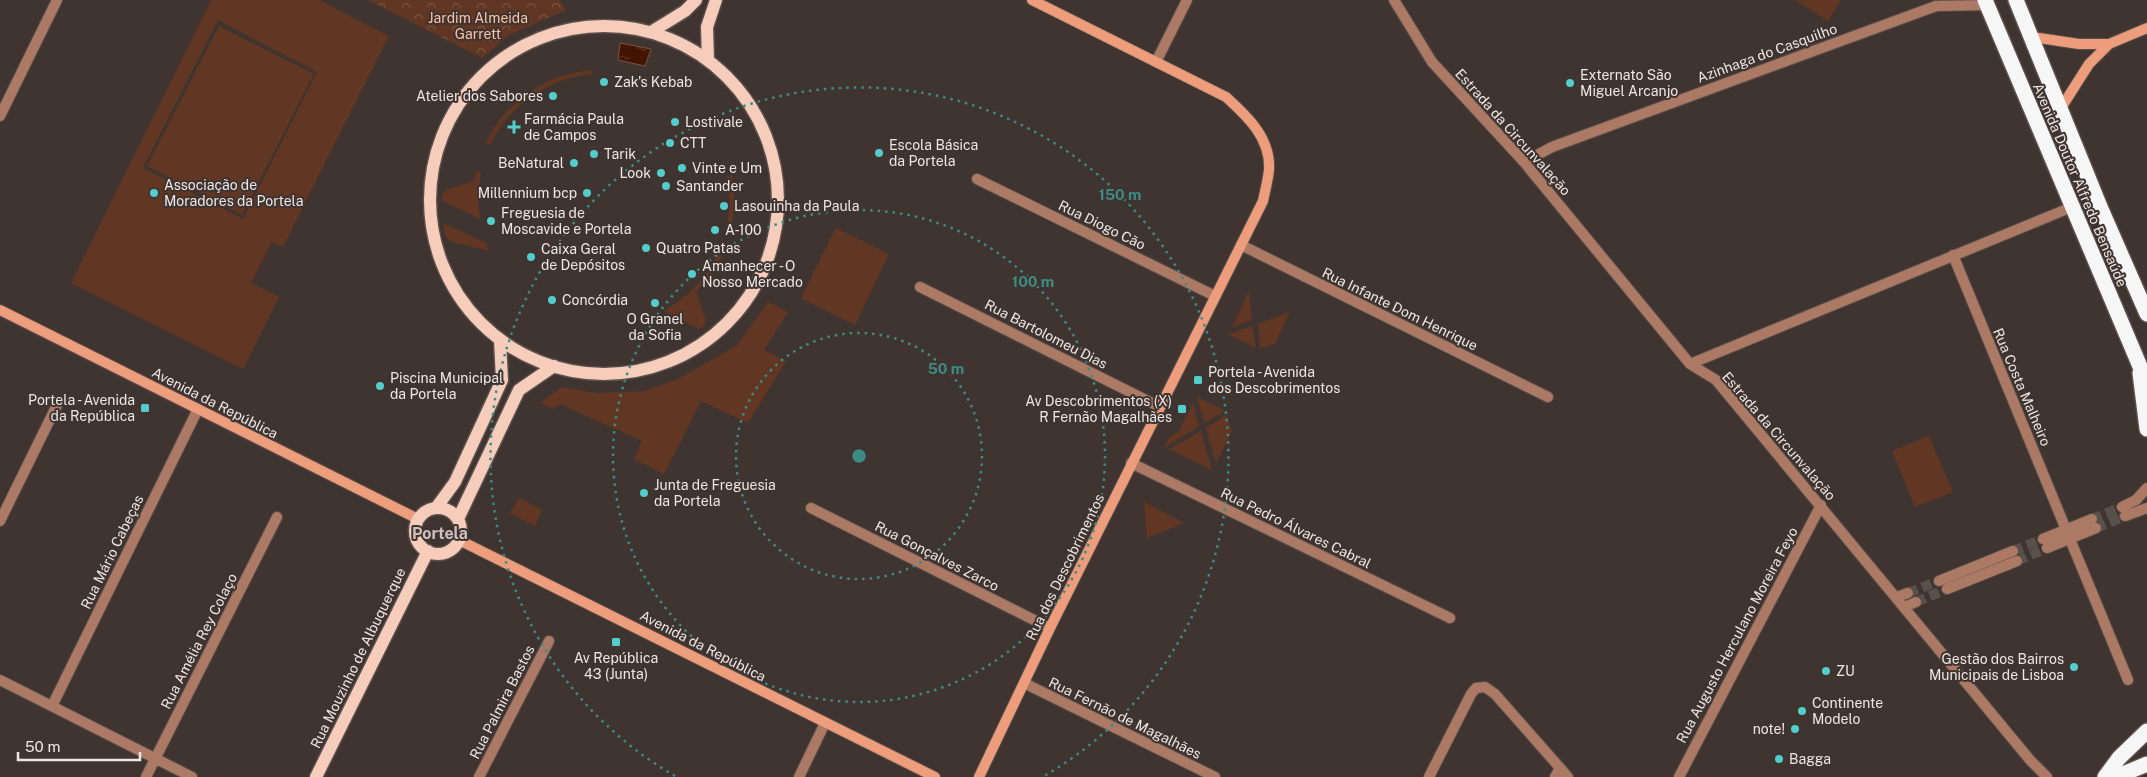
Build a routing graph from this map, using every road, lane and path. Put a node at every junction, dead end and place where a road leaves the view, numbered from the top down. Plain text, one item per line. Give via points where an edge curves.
1 (57, 0) edge
2 (696, 0) edge
3 (716, 0) edge
4 (1032, 0) edge
5 (1187, 0) edge
6 (1394, 0) edge
7 (2016, 0) edge
8 (1986, 2) edge
9 (1938, 3) edge
10 (2147, 28) edge
11 (652, 32) junction
12 (2032, 37) junction
13 (2109, 44) junction
14 (708, 60) junction
15 (1156, 62) junction
16 (2061, 108) junction
17 (0, 116) edge
18 (1524, 162) junction
19 (977, 179) dead end
20 (2072, 207) junction
21 (1241, 245) junction
22 (1953, 255) junction
23 (920, 287) dead end
24 (2138, 292) junction
25 (1215, 296) junction
26 (2147, 308) edge
27 (0, 310) edge
28 (2147, 314) edge
29 (500, 340) junction
30 (1690, 364) junction
31 (2139, 364) junction
32 (554, 366) junction
33 (2147, 383) edge
34 (1548, 397) dead end
35 (57, 405) dead end
36 (1160, 407) junction
37 (198, 409) junction
38 (2147, 429) edge
39 (1131, 463) junction
40 (2147, 488) edge
41 (1821, 505) junction
42 (436, 508) junction
43 (811, 508) dead end
44 (2147, 508) edge
45 (278, 517) dead end
46 (418, 519) junction
47 (458, 519) junction
48 (0, 521) edge
49 (2094, 524) tunnel mouth
50 (2068, 534) junction
51 (459, 540) junction
52 (2045, 544) tunnel mouth
53 (428, 552) junction
54 (1939, 581) tunnel mouth
55 (1947, 589) tunnel mouth
56 (1908, 593) tunnel mouth
57 (1897, 598) junction
58 (1916, 602) tunnel mouth
59 (1904, 607) junction
60 (1450, 618) dead end
61 (1050, 628) junction
62 (549, 641) dead end
63 (0, 680) edge
64 (2128, 680) dead end
65 (1024, 684) junction
66 (52, 706) junction
67 (825, 723) junction
68 (2147, 731) edge
69 (155, 758) junction
70 (2147, 764) edge
71 (1557, 773) edge
72 (146, 777) edge
73 (192, 777) edge
74 (316, 777) edge
75 (479, 777) edge
76 (799, 777) edge
77 (935, 777) edge
78 (978, 777) edge
79 (1215, 777) edge
80 (1429, 777) edge
81 (1568, 777) edge
82 (1679, 777) edge
83 (2047, 777) edge
84 (2105, 777) edge
85 (2116, 777) edge

1 - 17 street
2 - 11 main road
3 - 14 main road via 707,27
4 - 15 street, Rua dos Descobrimentos
5 - 15 street
6 - 18 street, Estrada da Circunvalação via 1432,62
7 - 12 highway, Avenida Doutor Alfredo Bensaúde
8 - 9 street, Azinhaga do Casquilho
8 - 20 highway, Avenida Doutor Alfredo Bensaúde
9 - 18 street, Azinhaga do Casquilho via 1552,147
10 - 13 street
11 - 14 main road via 682,44
11 - 29 main road via 600,25 572,28 538,38 485,71 458,103 447,122 439,140 430,182 429,203 435,244 451,284 462,301
12 - 13 street via 2079,44
12 - 16 highway, Avenida Doutor Alfredo Bensaúde
13 - 16 street via 2089,64
14 - 32 main road via 746,98 773,155 778,218 760,278 750,296 723,328 696,348 669,362 608,374
15 - 21 street, Rua dos Descobrimentos via 1226,97 1252,120 1263,142 1269,168 1263,201
16 - 24 highway, Avenida Doutor Alfredo Bensaúde
18 - 30 street, Estrada da Circunvalação
19 - 25 street, Rua Diogo Cão
20 - 22 street
20 - 31 highway, Avenida Doutor Alfredo Bensaúde
21 - 25 street, Rua dos Descobrimentos
21 - 34 street, Rua Infante Dom Henrique
22 - 30 street
22 - 50 street, Rua Costa Malheiro
23 - 36 street, Rua Bartolomeu Dias
24 - 26 highway
24 - 28 highway, Avenida Doutor Alfredo Bensaúde
25 - 36 street, Rua dos Descobrimentos
27 - 37 street, Avenida da República
29 - 32 main road via 526,356
29 - 42 main road via 502,380 455,482
30 - 41 street, Estrada da Circunvalação via 1716,380
31 - 33 highway, Avenida Doutor Alfredo Bensaúde
31 - 38 highway
32 - 47 main road via 518,390
35 - 48 street
36 - 39 street, Rua dos Descobrimentos
37 - 46 street, Avenida da República
37 - 66 street, Rua Mário Cabeças
39 - 60 street, Rua Pedro Álvares Cabral
39 - 61 street, Rua dos Descobrimentos
40 - 44 street via 2123,511
41 - 57 street, Estrada da Circunvalação
41 - 82 street, Rua Augusto Herculano Moreira Feyo
42 - 46 main road
42 - 47 main road via 452,513
43 - 61 street, Rua Gonçalves Zarco
45 - 69 street, Rua Amélia Rey Colaço
46 - 53 main road via 415,534
47 - 51 main road
49 - 50 street
50 - 52 street
50 - 64 street, Rua Costa Malheiro
51 - 53 main road via 450,551 442,554
51 - 67 street, Avenida da República
53 - 74 main road, Rua Mouzinho de Albuquerque
54 - 55 street via 2015,556
56 - 57 street
57 - 59 street, Estrada da Circunvalação
58 - 59 street
59 - 83 street, Estrada da Circunvalação
61 - 65 street, Rua dos Descobrimentos
62 - 75 street, Rua Palmira Bastos
63 - 66 street
65 - 78 street, Rua dos Descobrimentos
65 - 79 street, Rua Fernão de Magalhães
66 - 69 street
67 - 76 street
67 - 77 street, Avenida da República
68 - 84 highway
69 - 72 street, Rua Amélia Rey Colaço
69 - 73 street
70 - 85 highway
71 - 80 street via 1496,694 1485,687 1476,688 1471,694
71 - 81 street

